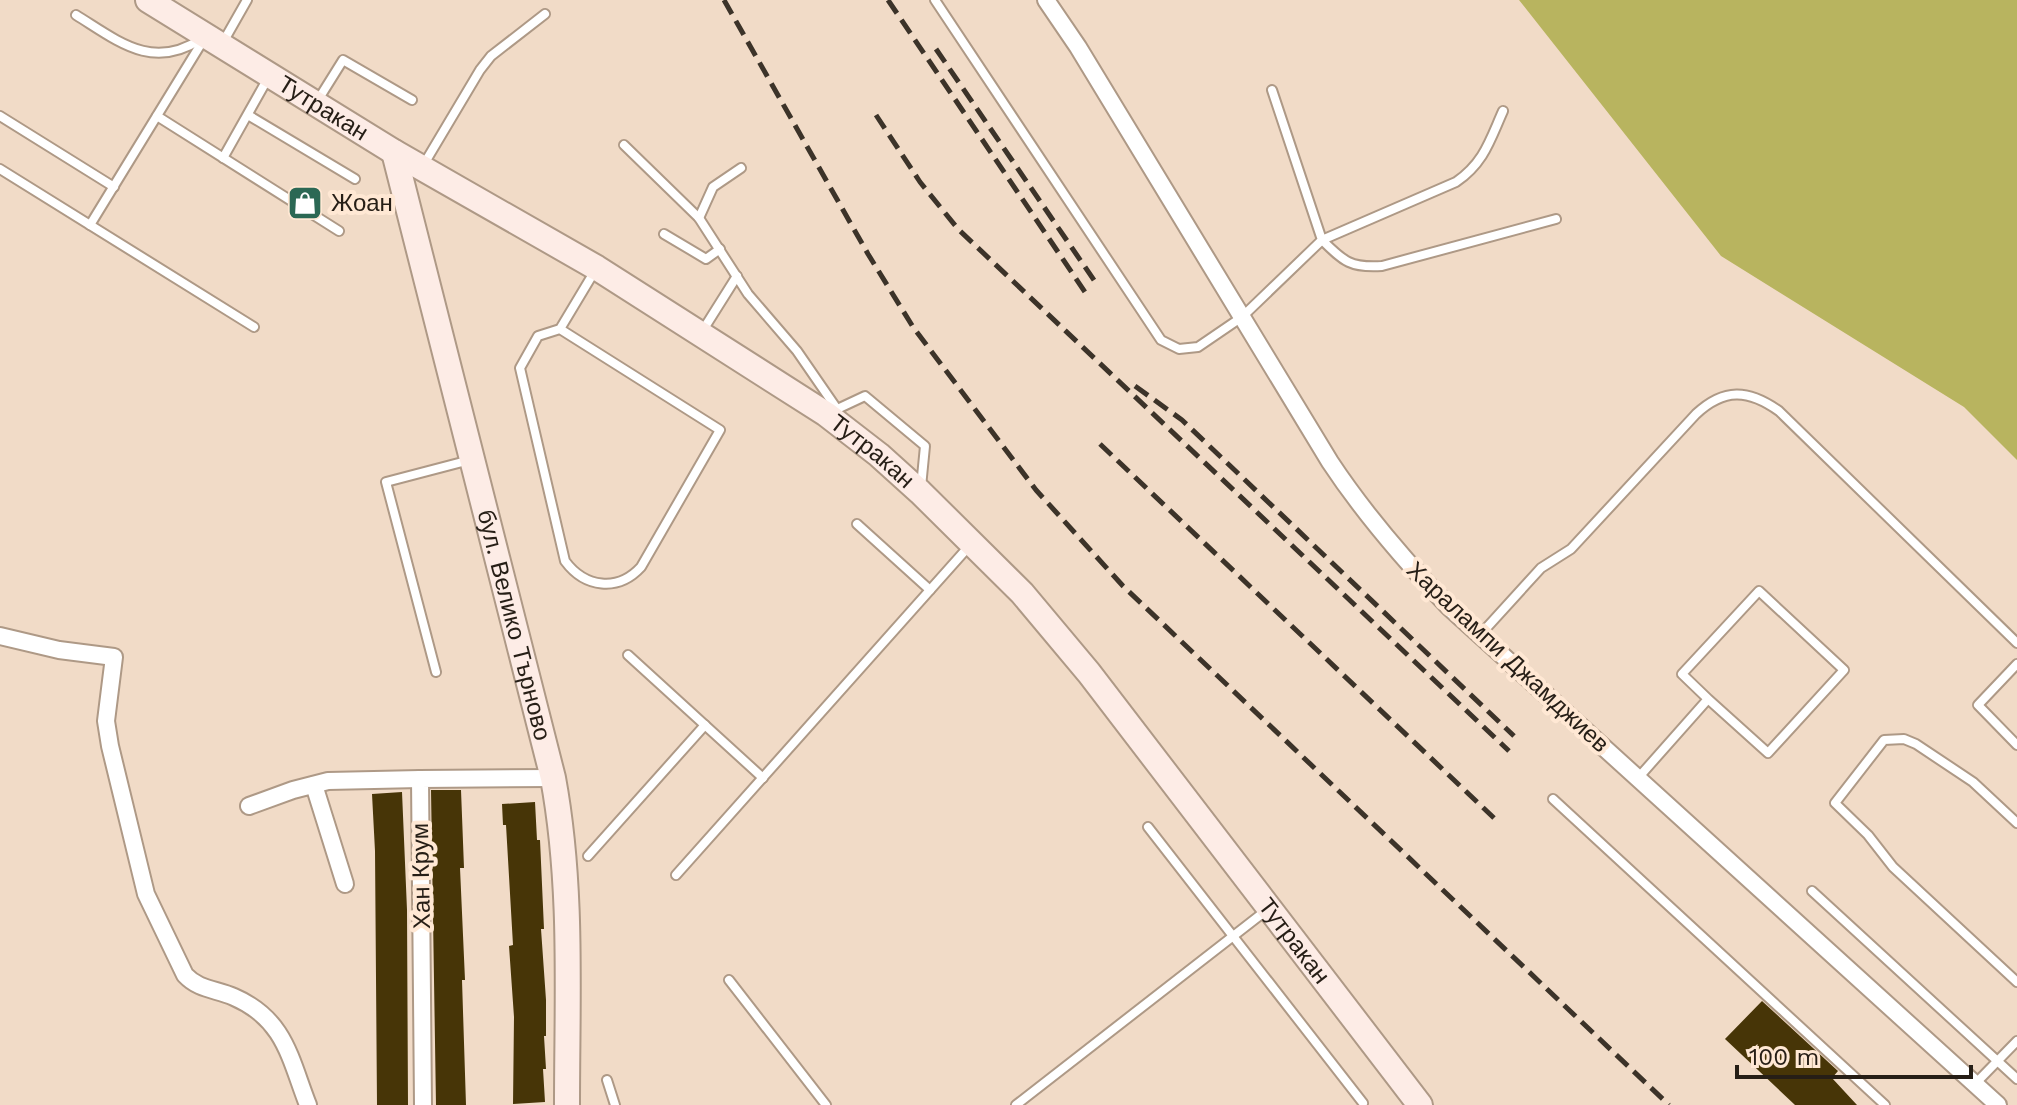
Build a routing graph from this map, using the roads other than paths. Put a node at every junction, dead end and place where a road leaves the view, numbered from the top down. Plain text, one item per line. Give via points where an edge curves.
1 (148, 0) edge
2 (247, 0) edge
3 (935, 0) edge
4 (1046, 0) edge
5 (545, 14) dead end
6 (76, 15) dead end
7 (214, 40) junction
8 (270, 74) junction
9 (1272, 90) dead end
10 (412, 100) dead end
11 (317, 103) junction
12 (1503, 111) dead end
13 (248, 115) junction
14 (0, 116) edge
15 (157, 116) junction
16 (624, 145) dead end
17 (394, 152) junction
18 (223, 158) junction
19 (421, 168) junction
20 (741, 168) dead end
21 (0, 169) edge
22 (355, 179) dead end
23 (114, 187) junction
24 (699, 218) junction
25 (1556, 219) dead end
26 (90, 225) junction
27 (339, 231) dead end
28 (664, 234) dead end
29 (1322, 240) junction
30 (720, 249) junction
31 (597, 268) junction
32 (737, 276) junction
33 (1242, 317) junction
34 (254, 327) dead end
35 (560, 329) junction
36 (700, 334) junction
37 (831, 412) junction
38 (471, 460) junction
39 (920, 492) junction
40 (857, 524) dead end
41 (972, 544) junction
42 (930, 590) junction
43 (1480, 635) junction
44 (0, 636) edge
45 (2017, 643) edge
46 (628, 655) dead end
47 (2017, 664) edge
48 (436, 672) dead end
49 (1708, 699) junction
50 (705, 725) junction
51 (2017, 745) edge
52 (553, 778) junction
53 (763, 778) junction
54 (1638, 778) junction
55 (420, 779) junction
56 (314, 785) junction
57 (1553, 799) dead end
58 (249, 806) dead end
59 (2017, 823) edge
60 (1148, 827) dead end
61 (588, 856) dead end
62 (676, 875) dead end
63 (345, 884) dead end
64 (1812, 891) dead end
65 (1268, 908) junction
66 (1233, 936) junction
67 (729, 980) dead end
68 (2017, 982) edge
69 (2017, 1041) edge
70 (1997, 1061) junction
71 (2017, 1079) edge
72 (607, 1080) dead end
73 (1975, 1084) junction
74 (1363, 1103) dead end
75 (308, 1105) edge
76 (423, 1105) edge
77 (567, 1105) edge
78 (615, 1105) edge
79 (826, 1105) edge
80 (1016, 1105) edge
81 (1420, 1105) edge
82 (1885, 1105) edge
83 (1998, 1105) edge

1 - 7 street, Тутракан
2 - 7 lane
3 - 33 lane via 1161,340 1179,349 1198,347
4 - 33 street, Харалампи Джамджиев
5 - 19 lane via 491,56
6 - 7 lane via 146,52 168,54
7 - 8 street, Тутракан
7 - 15 lane
8 - 11 street, Тутракан
8 - 13 lane
9 - 29 lane
10 - 11 lane via 343,60
11 - 17 street, Тутракан
12 - 29 lane via 1471,172
13 - 18 lane
13 - 22 lane
14 - 23 lane
15 - 18 lane
15 - 23 lane
16 - 24 lane
17 - 19 street, Тутракан
17 - 38 street, бул. Велико Търново
18 - 27 lane
19 - 31 street, Тутракан
20 - 24 lane via 713,187
21 - 26 lane
23 - 26 lane
24 - 30 lane
25 - 29 lane via 1382,266 1343,261
26 - 34 lane
28 - 30 lane via 706,259
29 - 33 lane
30 - 32 lane
31 - 35 lane
31 - 36 street, Тутракан
32 - 36 lane
32 - 37 lane via 812,371
33 - 43 street, Харалампи Джамджиев via 1360,507
35 - 35 lane via 720,430 641,567 617,583 585,580 565,561 520,368 538,336
36 - 37 street, Тутракан
37 - 39 street, Тутракан
37 - 39 lane via 865,396 925,446
38 - 48 lane via 386,482
38 - 52 street, бул. Велико Търново
39 - 41 street, Тутракан
40 - 42 lane
41 - 42 lane
41 - 65 street, Тутракан via 1022,593 1089,673
42 - 53 lane
43 - 45 lane via 1541,568 1571,549 1709,402 1746,394 1779,411
43 - 54 street, Харалампи Джамджиев
44 - 75 street via 114,657 106,721 146,894 194,985 231,996 271,1021 285,1040
46 - 50 lane
47 - 51 lane via 1978,705
49 - 49 lane via 1682,674 1759,591 1844,670 1768,753
49 - 54 lane
50 - 53 lane
50 - 61 lane
52 - 55 street
52 - 77 street, бул. Велико Търново via 566,875
53 - 62 lane
54 - 73 street, Харалампи Джамджиев
55 - 56 street
55 - 76 street, Хан Крум
56 - 58 street
56 - 63 street
57 - 82 lane
59 - 68 lane via 1973,782 1904,739 1884,740 1835,803 1893,867
60 - 66 lane
64 - 70 lane
65 - 66 lane
65 - 81 street, Тутракан
66 - 74 lane
66 - 80 lane
67 - 79 lane
69 - 70 lane
70 - 71 lane
70 - 73 lane
72 - 78 lane
73 - 83 street, Харалампи Джамджиев

